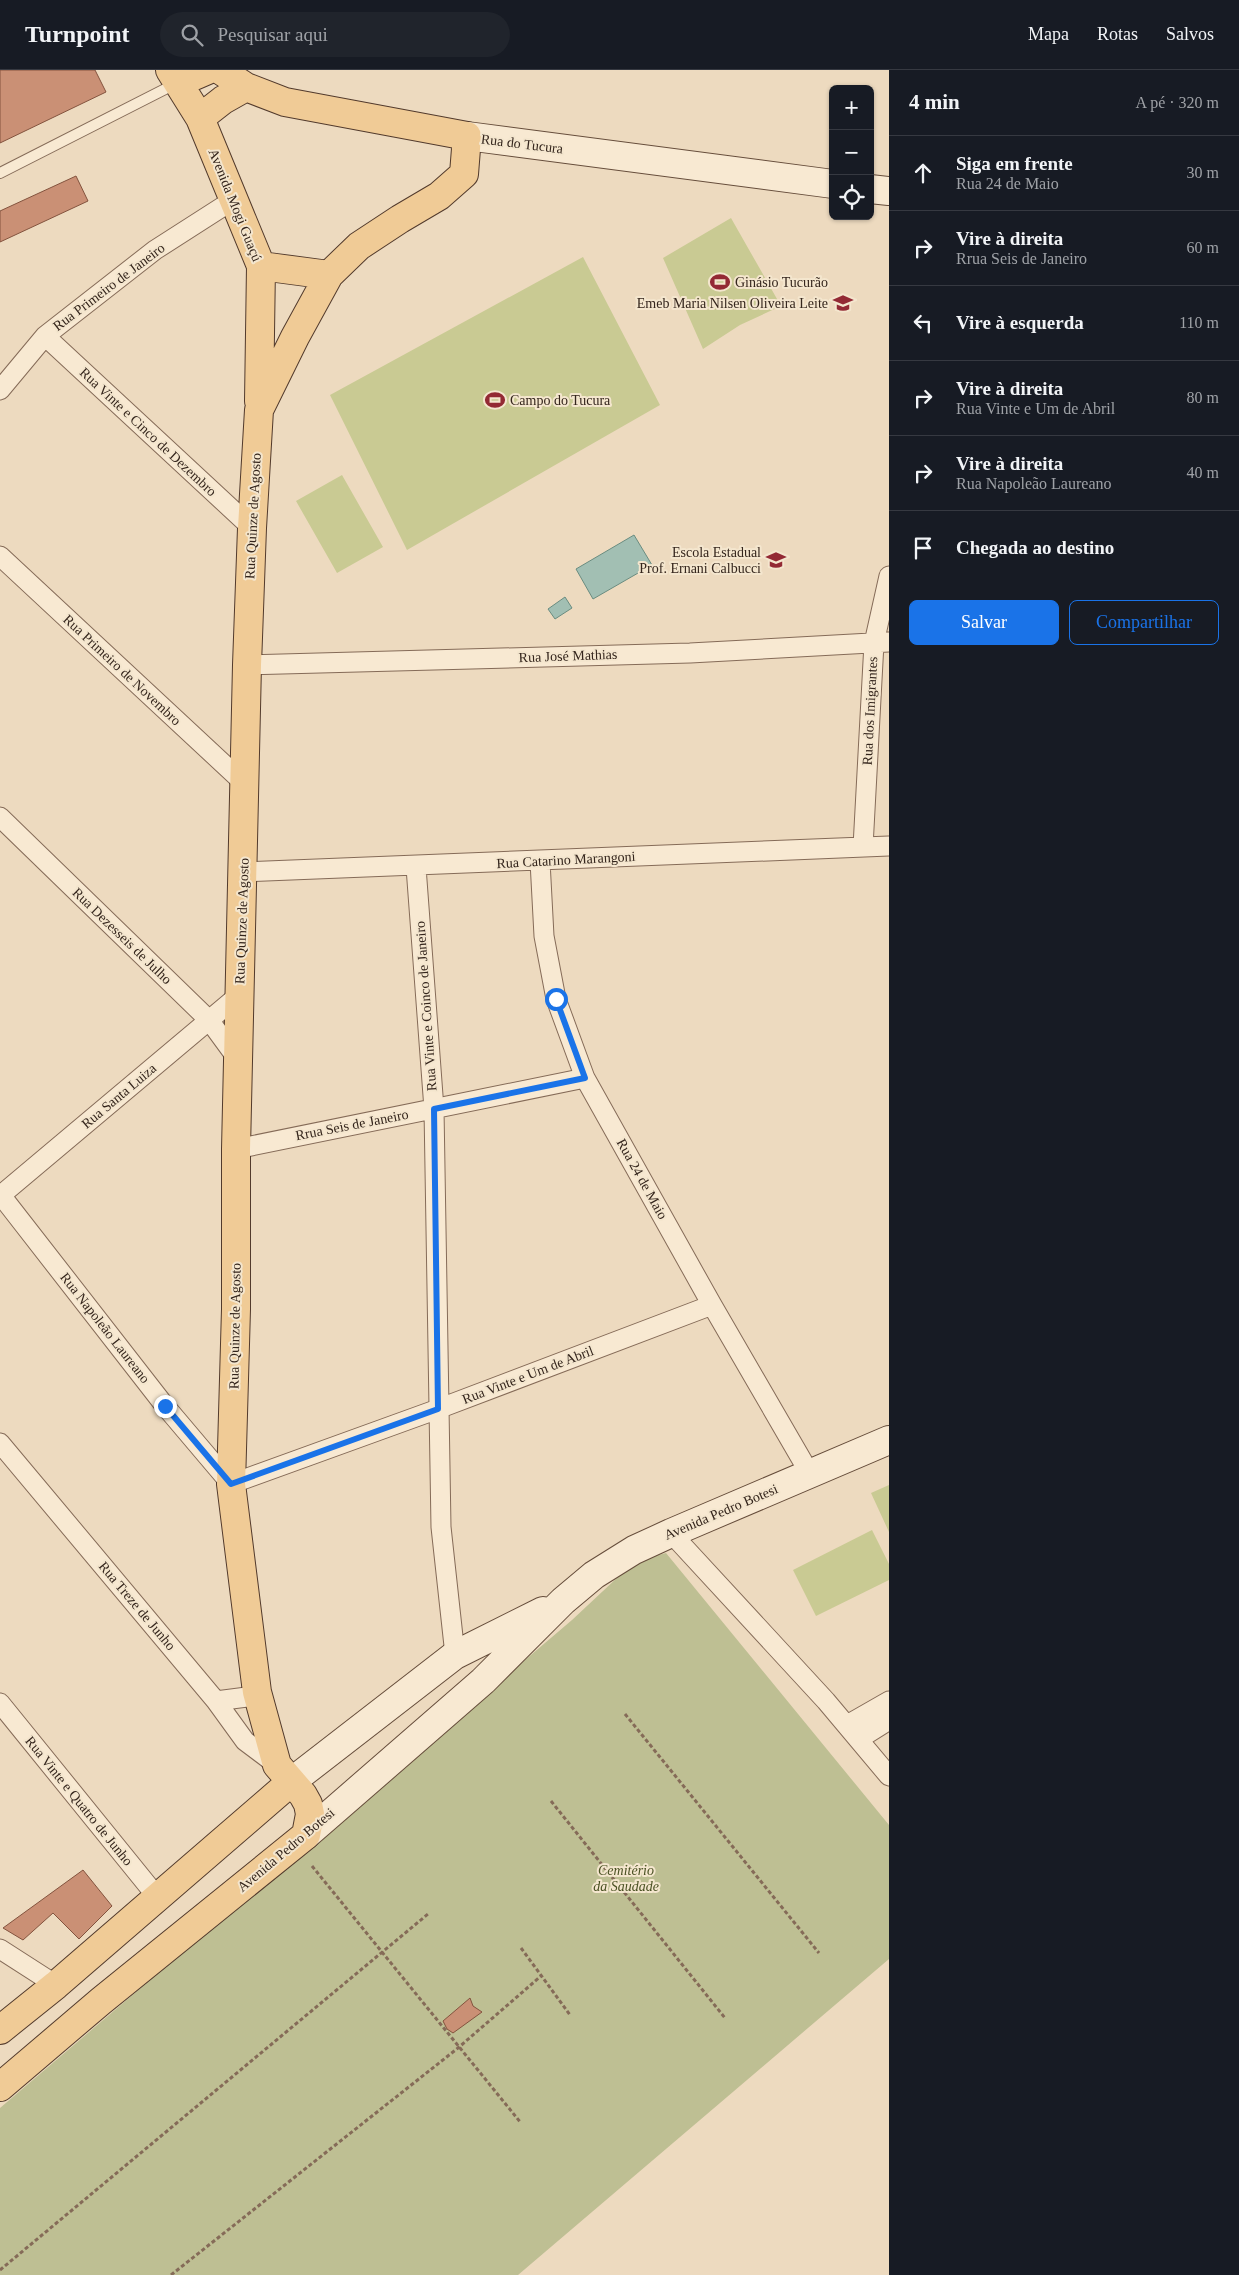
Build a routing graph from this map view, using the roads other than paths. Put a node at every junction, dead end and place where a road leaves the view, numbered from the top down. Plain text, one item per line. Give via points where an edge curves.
1 (208, 70) edge
2 (220, 70) edge
3 (174, 76) edge
4 (246, 88) junction
5 (200, 118) junction
6 (467, 136) junction
7 (0, 173) edge
8 (829, 183) edge
9 (874, 189) edge
10 (889, 191) edge
11 (232, 200) junction
12 (260, 266) junction
13 (329, 275) junction
14 (45, 336) junction
15 (0, 390) edge
16 (259, 410) junction
17 (252, 528) junction
18 (0, 556) edge
19 (889, 576) edge
20 (881, 643) edge
21 (247, 665) junction
22 (244, 784) junction
23 (0, 817) edge
24 (889, 846) edge
25 (863, 847) junction
26 (540, 861) junction
27 (416, 867) junction
28 (244, 872) junction
29 (239, 995) junction
30 (209, 1020) junction
31 (239, 1061) junction
32 (585, 1078) junction
33 (434, 1109) junction
34 (236, 1149) junction
35 (0, 1195) edge
36 (712, 1305) junction
37 (438, 1409) junction
38 (889, 1440) edge
39 (0, 1443) edge
40 (810, 1474) junction
41 (231, 1484) junction
42 (671, 1533) junction
43 (563, 1601) junction
44 (455, 1655) junction
45 (257, 1692) junction
46 (216, 1701) junction
47 (889, 1701) edge
48 (0, 1703) edge
49 (889, 1720) edge
50 (853, 1732) junction
51 (284, 1774) junction
52 (889, 1776) edge
53 (306, 1835) junction
54 (158, 1898) junction
55 (0, 1950) edge
56 (56, 1985) junction
57 (101, 2001) junction
58 (0, 2030) edge
59 (0, 2088) edge

1 - 3 main road
2 - 4 main road, Rua do Tucura
3 - 5 main road, Avenida Mogi Guaçú
3 - 7 lane
4 - 5 main road via 223,100
4 - 6 main road, Rua do Tucura via 286,102
5 - 11 main road, Avenida Mogi Guaçú
6 - 8 main road, Rua do Tucura
6 - 13 main road, Rua Quinze de Agosto via 464,174 439,196 359,246
9 - 10 main road
11 - 12 main road, Avenida Mogi Guaçú
11 - 14 street, Rua Primeiro de Janeiro via 155,250
12 - 13 main road
12 - 16 main road, Avenida Mogi Guaçú
13 - 16 main road, Rua Quinze de Agosto
14 - 15 street, Rua Primeiro de Janeiro
14 - 17 street, Rua Vinte e Cinco de Dezembro
16 - 17 main road, Rua Quinze de Agosto
17 - 21 main road, Rua Quinze de Agosto
18 - 22 street, Rua Primeiro de Novembro
19 - 20 street, Rua dos Imigrantes
20 - 21 street, Rua José Mathias via 690,653
20 - 25 street, Rua dos Imigrantes
21 - 22 main road, Rua Quinze de Agosto
22 - 28 main road, Rua Quinze de Agosto
23 - 30 street, Rua Dezesseis de Julho
24 - 25 street, Rua Catarino Marangoni
25 - 26 street, Rua Catarino Marangoni
26 - 27 street, Rua Catarino Marangoni
26 - 32 street, Rua 24 de Maio via 544,936 556,999
27 - 28 street, Rua Catarino Marangoni
27 - 33 street, Rua Vinte e Coinco de Janeiro
28 - 29 main road, Rua Quinze de Agosto
29 - 30 street, Rua Santa Luiza
29 - 31 main road, Rua Quinze de Agosto
30 - 31 street, Rua Dezesseis de Julho
30 - 35 street, Rua Santa Luiza
31 - 34 main road, Rua Quinze de Agosto
32 - 33 street, Rrua Seis de Janeiro
32 - 36 street, Rua 24 de Maio
33 - 34 street, Rrua Seis de Janeiro
33 - 37 street, Rua Vinte e Coinco de Janeiro
34 - 41 main road, Rua Quinze de Agosto
35 - 41 street, Rua Napoleão Laureano via 165,1406
36 - 37 street, Rua Vinte e Um de Abril
36 - 40 street, Rua 24 de Maio
37 - 41 street, Rua Vinte e Um de Abril
37 - 44 street, Rua Vinte e Coinco de Janeiro via 441,1527
38 - 40 main road, Avenida Pedro Botesi
39 - 46 street, Rua Treze de Junho
40 - 42 main road, Avenida Pedro Botesi
41 - 45 main road, Rua Quinze de Agosto
42 - 43 main road, Avenida Pedro Botesi via 634,1550 594,1575
42 - 50 street
43 - 44 main road, Avenida Pedro Botesi
43 - 53 main road, Avenida Pedro Botesi via 483,1681
44 - 51 main road, Avenida Pedro Botesi
45 - 46 street via 247,1697
45 - 51 main road, Rua Quinze de Agosto
46 - 51 street, Rua Treze de Junho via 245,1741
47 - 50 street
48 - 54 street, Rua Vinte e Quatro de Junho
49 - 50 street
50 - 52 street
51 - 53 main road via 308,1804 310,1814
51 - 54 main road, Avenida Pedro Botesi
53 - 57 main road, Avenida Pedro Botesi
54 - 56 main road, Avenida Pedro Botesi
55 - 56 street
56 - 57 main road
56 - 58 main road, Avenida Pedro Botesi
57 - 59 main road, Avenida Pedro Botesi

